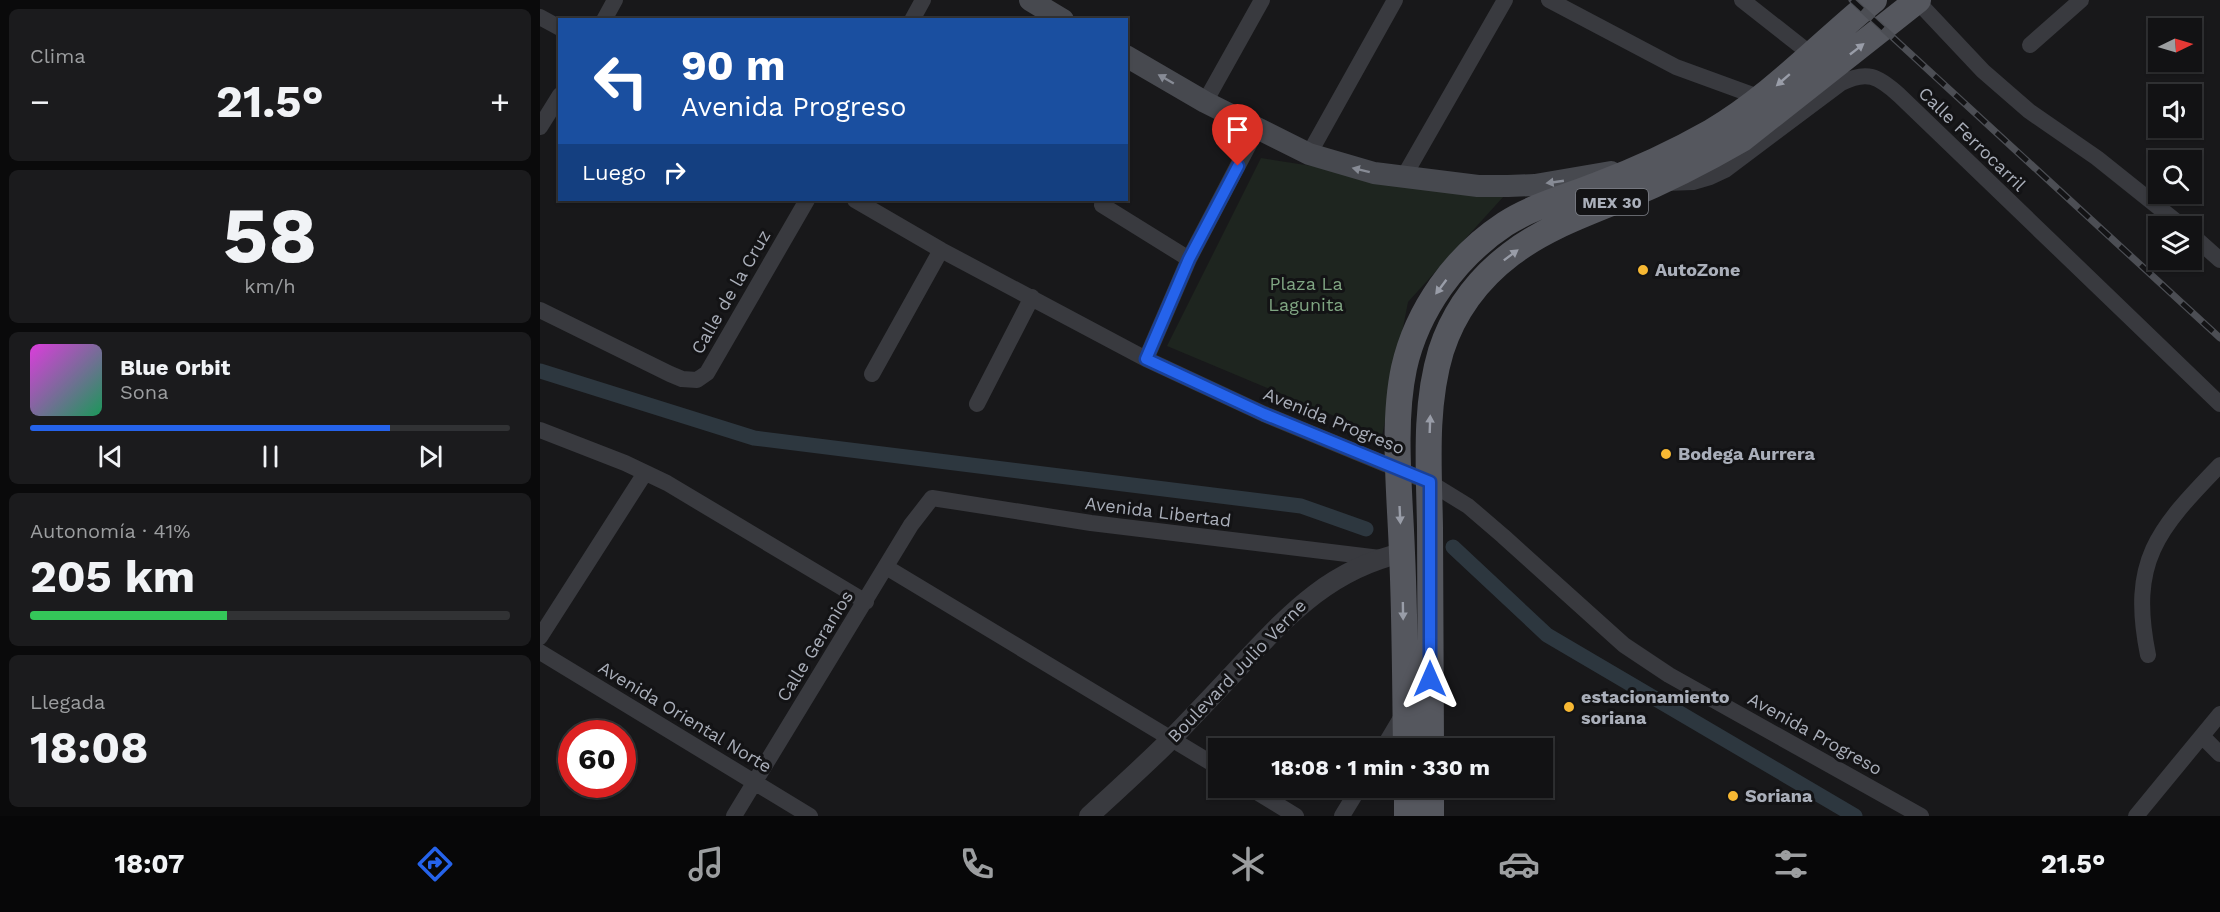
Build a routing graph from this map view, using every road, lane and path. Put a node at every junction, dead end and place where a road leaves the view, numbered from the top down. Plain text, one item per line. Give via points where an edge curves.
1 (615, 0) edge
2 (923, 0) edge
3 (1030, 0) edge
4 (1262, 0) edge
5 (1395, 0) edge
6 (1505, 0) edge
7 (1549, 0) edge
8 (1742, 0) edge
9 (1874, 0) edge
10 (2081, 0) edge
11 (1918, 1) edge
12 (540, 17) edge
13 (605, 18) edge
14 (913, 18) edge
15 (1060, 18) edge
16 (558, 27) edge
17 (2030, 45) dead end
18 (1812, 55) junction
19 (1128, 57) edge
20 (558, 98) edge
21 (1761, 98) junction
22 (1205, 102) junction
23 (540, 128) edge
24 (1257, 129) junction
25 (1309, 154) junction
26 (1656, 172) junction
27 (1403, 178) junction
28 (806, 201) edge
29 (857, 201) edge
30 (1102, 205) dead end
31 (2170, 216) edge
32 (2202, 244) edge
33 (941, 250) junction
34 (1189, 259) junction
35 (2220, 260) edge
36 (1032, 297) junction
37 (540, 310) edge
38 (1146, 359) junction
39 (872, 374) dead end
40 (977, 404) dead end
41 (2220, 404) edge
42 (540, 430) edge
43 (2220, 465) edge
44 (645, 473) junction
45 (1399, 478) junction
46 (1430, 488) junction
47 (932, 498) joint
48 (1395, 551) junction
49 (886, 567) junction
50 (866, 602) junction
51 (540, 637) edge
52 (540, 652) edge
53 (2148, 655) dead end
54 (1405, 711) junction
55 (2220, 714) edge
56 (2202, 736) junction
57 (1389, 738) edge
58 (1406, 738) edge
59 (1431, 738) edge
60 (1172, 739) junction
61 (2220, 754) edge
62 (1208, 761) edge
63 (754, 782) junction
64 (1267, 798) edge
65 (1353, 798) edge
66 (1407, 798) edge
67 (1431, 798) edge
68 (734, 816) edge
69 (810, 816) edge
70 (1089, 816) edge
71 (1296, 816) edge
72 (1342, 816) edge
73 (1407, 816) edge
74 (1431, 816) edge
75 (1921, 816) edge
76 (2136, 816) edge

1 - 13 street
2 - 14 street
3 - 15 main road
4 - 22 street
5 - 25 street
6 - 27 street
7 - 21 street via 1676,67
8 - 18 street
9 - 18 main road, MEX 30
10 - 17 street
26 -> 11 main road, MEX 30 via 1715,155 1742,139
11 - 31 street via 1983,71 2029,111 2097,158
12 - 16 street
18 -> 21 main road, MEX 30
22 -> 19 main road
20 - 23 street
21 - 26 main road, MEX 30
22 - 24 main road
24 - 25 main road
24 - 34 street
27 -> 25 main road
26 -> 27 main road via 1526,185 1478,186
26 - 41 street, Calle Ferrocarril via 1693,182 1710,177 1749,153 1841,83 1863,75 1875,77 1899,94
26 -> 45 main road, MEX 30 via 1545,204 1506,223 1446,279 1419,321 1404,370
46 -> 26 main road, MEX 30 via 1434,380 1448,332 1475,286 1512,253 1544,232
28 - 37 street, Calle de la Cruz via 707,373 697,380 670,374
29 - 33 street, Avenida Progreso
30 - 34 street
32 - 35 street
33 - 36 street, Avenida Progreso
33 - 39 street
34 - 38 street
36 - 38 street, Avenida Progreso
36 - 40 street
38 - 45 street, Avenida Progreso
42 - 44 street
43 - 53 street via 2171,518 2155,543 2141,599
44 - 50 street via 689,495
44 - 51 street
45 - 46 street, Avenida Progreso
45 -> 48 main road, MEX 30
46 - 59 main road, MEX 30
46 - 75 street, Avenida Progreso via 1468,506 1624,645 1669,675
47 - 48 street, Avenida Libertad via 1091,524
47 - 49 street, Calle Geranios
48 -> 54 main road, MEX 30
48 - 60 street, Boulevard Julio Verne via 1347,573 1309,597
49 - 50 street, Calle Geranios
49 - 60 street
50 - 63 street, Calle Geranios
52 - 63 street, Avenida Oriental Norte
54 - 57 street
54 - 58 main road, MEX 30
55 - 56 street
56 - 61 street
56 - 76 street
60 - 62 street
60 - 70 street, Boulevard Julio Verne
63 - 68 street, Calle Geranios
63 - 69 street, Avenida Oriental Norte
64 - 71 street
65 - 72 street
66 - 73 main road
67 - 74 main road

